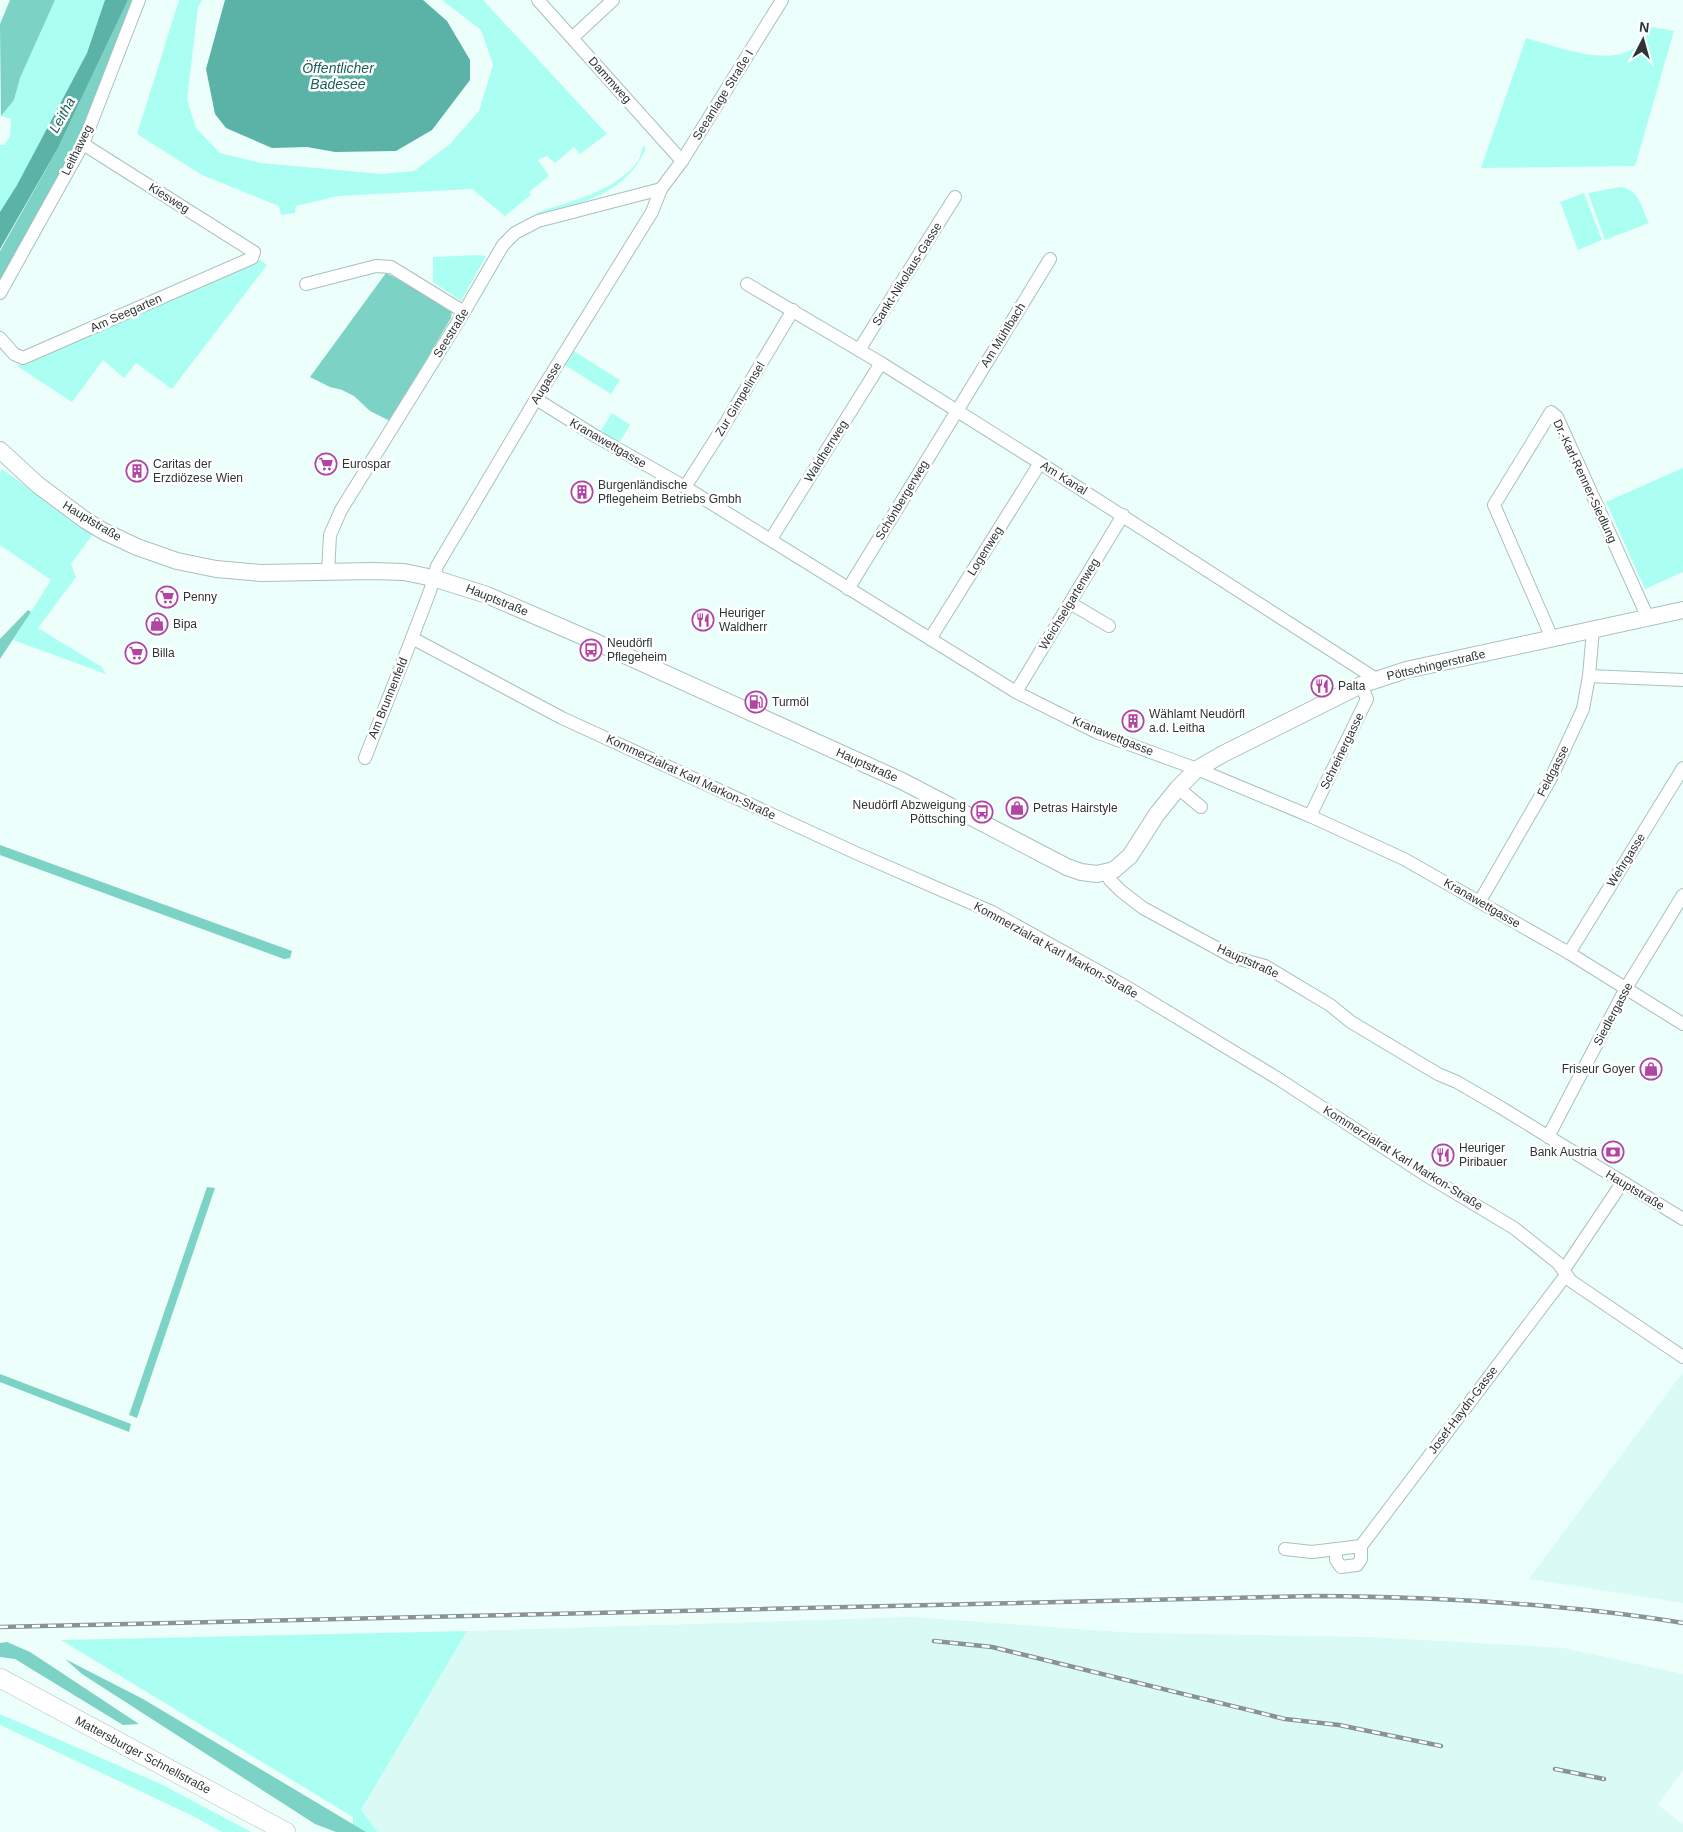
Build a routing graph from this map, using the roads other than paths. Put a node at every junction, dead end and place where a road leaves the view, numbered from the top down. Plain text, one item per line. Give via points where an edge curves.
1 (139, 0) edge
2 (538, 0) edge
3 (613, 0) edge
4 (782, 0) edge
5 (572, 38) junction
6 (83, 144) junction
7 (682, 161) junction
8 (661, 190) junction
9 (955, 197) dead end
10 (254, 252) joint
11 (1050, 260) dead end
12 (306, 284) dead end
13 (747, 284) dead end
14 (0, 294) edge
15 (793, 310) junction
16 (464, 312) junction
17 (0, 338) edge
18 (860, 350) junction
19 (881, 363) junction
20 (536, 399) junction
21 (956, 411) junction
22 (0, 450) edge
23 (1040, 463) junction
24 (685, 487) junction
25 (1123, 515) junction
26 (771, 539) junction
27 (328, 572) junction
28 (433, 578) junction
29 (848, 589) junction
30 (1070, 602) junction
31 (1683, 610) edge
32 (1648, 618) junction
33 (1109, 626) dead end
34 (1593, 630) junction
35 (412, 638) junction
36 (1552, 638) junction
37 (930, 640) junction
38 (1589, 676) junction
39 (1683, 680) edge
40 (1368, 682) junction
41 (1016, 692) junction
42 (365, 758) dead end
43 (1683, 768) edge
44 (1197, 769) junction
45 (1178, 788) junction
46 (1201, 807) dead end
47 (1310, 816) junction
48 (1106, 873) junction
49 (1683, 895) edge
50 (1480, 901) junction
51 (1569, 952) junction
52 (1626, 988) junction
53 (1683, 1024) edge
54 (1548, 1137) junction
55 (1622, 1183) junction
56 (1683, 1219) edge
57 (1564, 1272) junction
58 (1683, 1357) edge
59 (1361, 1546) junction
60 (1285, 1549) dead end
61 (1336, 1550) junction
62 (0, 1678) edge
63 (0, 1687) edge
64 (269, 1832) edge
65 (286, 1832) edge

1 - 6 street, Leithaweg
2 - 5 street, Dammweg
3 - 5 street
4 - 7 street, Seeanlage Straße I
5 - 7 street, Dammweg
6 - 10 street, Kiesweg
6 - 14 street, Leithaweg
7 - 8 street, Seeanlage Straße I
8 - 16 street, Seestraße via 538,220 515,233 503,245
8 - 20 street, Augasse via 652,212
9 - 18 street, Sankt-Nikolaus-Gasse
10 - 17 street, Am Seegarten via 252,258 23,358 14,354
11 - 21 street, Am Mühlbach
12 - 16 street via 376,266 391,267
13 - 15 street, Am Kanal
15 - 18 street, Am Kanal
15 - 24 street, Zur Gimpelinsel
16 - 27 street, Seestraße via 341,510 330,535
18 - 19 street, Am Kanal
19 - 21 street, Am Kanal
19 - 26 street, Waldherrweg
20 - 24 street, Kranawettgasse
20 - 28 street, Augasse via 437,566
21 - 23 street, Am Kanal
21 - 29 street, Schönbergerweg
22 - 27 main road, Hauptstraße via 38,485 79,515 137,547 177,561 216,568 261,573
23 - 25 street, Am Kanal
23 - 37 street, Logenweg
24 - 26 street, Kranawettgasse
25 - 30 street, Weichselgartenweg
25 - 40 street, Am Kanal
26 - 29 street, Kranawettgasse
27 - 28 main road, Hauptstraße via 397,572
28 - 35 street
28 - 48 main road, Hauptstraße via 514,606 902,781 1067,867 1081,872
29 - 37 street, Kranawettgasse
30 - 33 street
30 - 41 street, Weichselgartenweg
31 - 32 main road, Pöttschingerstraße
32 - 34 main road, Pöttschingerstraße
32 - 36 street, Dr.-Karl-Renner-Siedlung via 1558,418 1551,412 1494,506
34 - 36 main road, Pöttschingerstraße
34 - 38 street, Feldgasse
35 - 42 street, Am Brunnenfeld
35 - 57 street, Kommerzialrat Karl Markon-Straße via 562,718 856,854 992,912 1125,986 1277,1078 1424,1174 1514,1228 1558,1263
36 - 40 main road, Pöttschingerstraße via 1406,670
37 - 41 street, Kranawettgasse
38 - 39 street
38 - 50 street, Feldgasse via 1583,709 1551,778
40 - 44 main road, Pöttschingerstraße
40 - 47 street, Schreinergasse via 1367,699
41 - 44 street, Kranawettgasse via 1096,732
43 - 51 street, Wehrgasse
44 - 45 main road, Pöttschingerstraße
44 - 47 street, Kranawettgasse
45 - 46 street
45 - 48 main road, Pöttschingerstraße via 1156,814 1130,856
47 - 50 street, Kranawettgasse via 1404,859
48 - 54 street, Hauptstraße via 1121,891 1143,908 1233,957 1265,966 1366,1031
49 - 52 street, Siedlergasse
50 - 51 street, Kranawettgasse
51 - 52 street, Kranawettgasse
52 - 53 street, Kranawettgasse
52 - 54 street, Siedlergasse
54 - 55 street, Hauptstraße
55 - 56 street, Hauptstraße
55 - 57 street, Josef-Haydn-Gasse
57 - 58 street, Kommerzialrat Karl Markon-Straße via 1571,1281
57 - 59 street, Josef-Haydn-Gasse
59 - 61 street
59 - 61 street, Josef-Haydn-Gasse via 1357,1565 1348,1568 1341,1567 1336,1560
60 - 61 street
62 - 65 highway, Mattersburger Schnellstraße
63 - 64 highway, Mattersburger Schnellstraße

